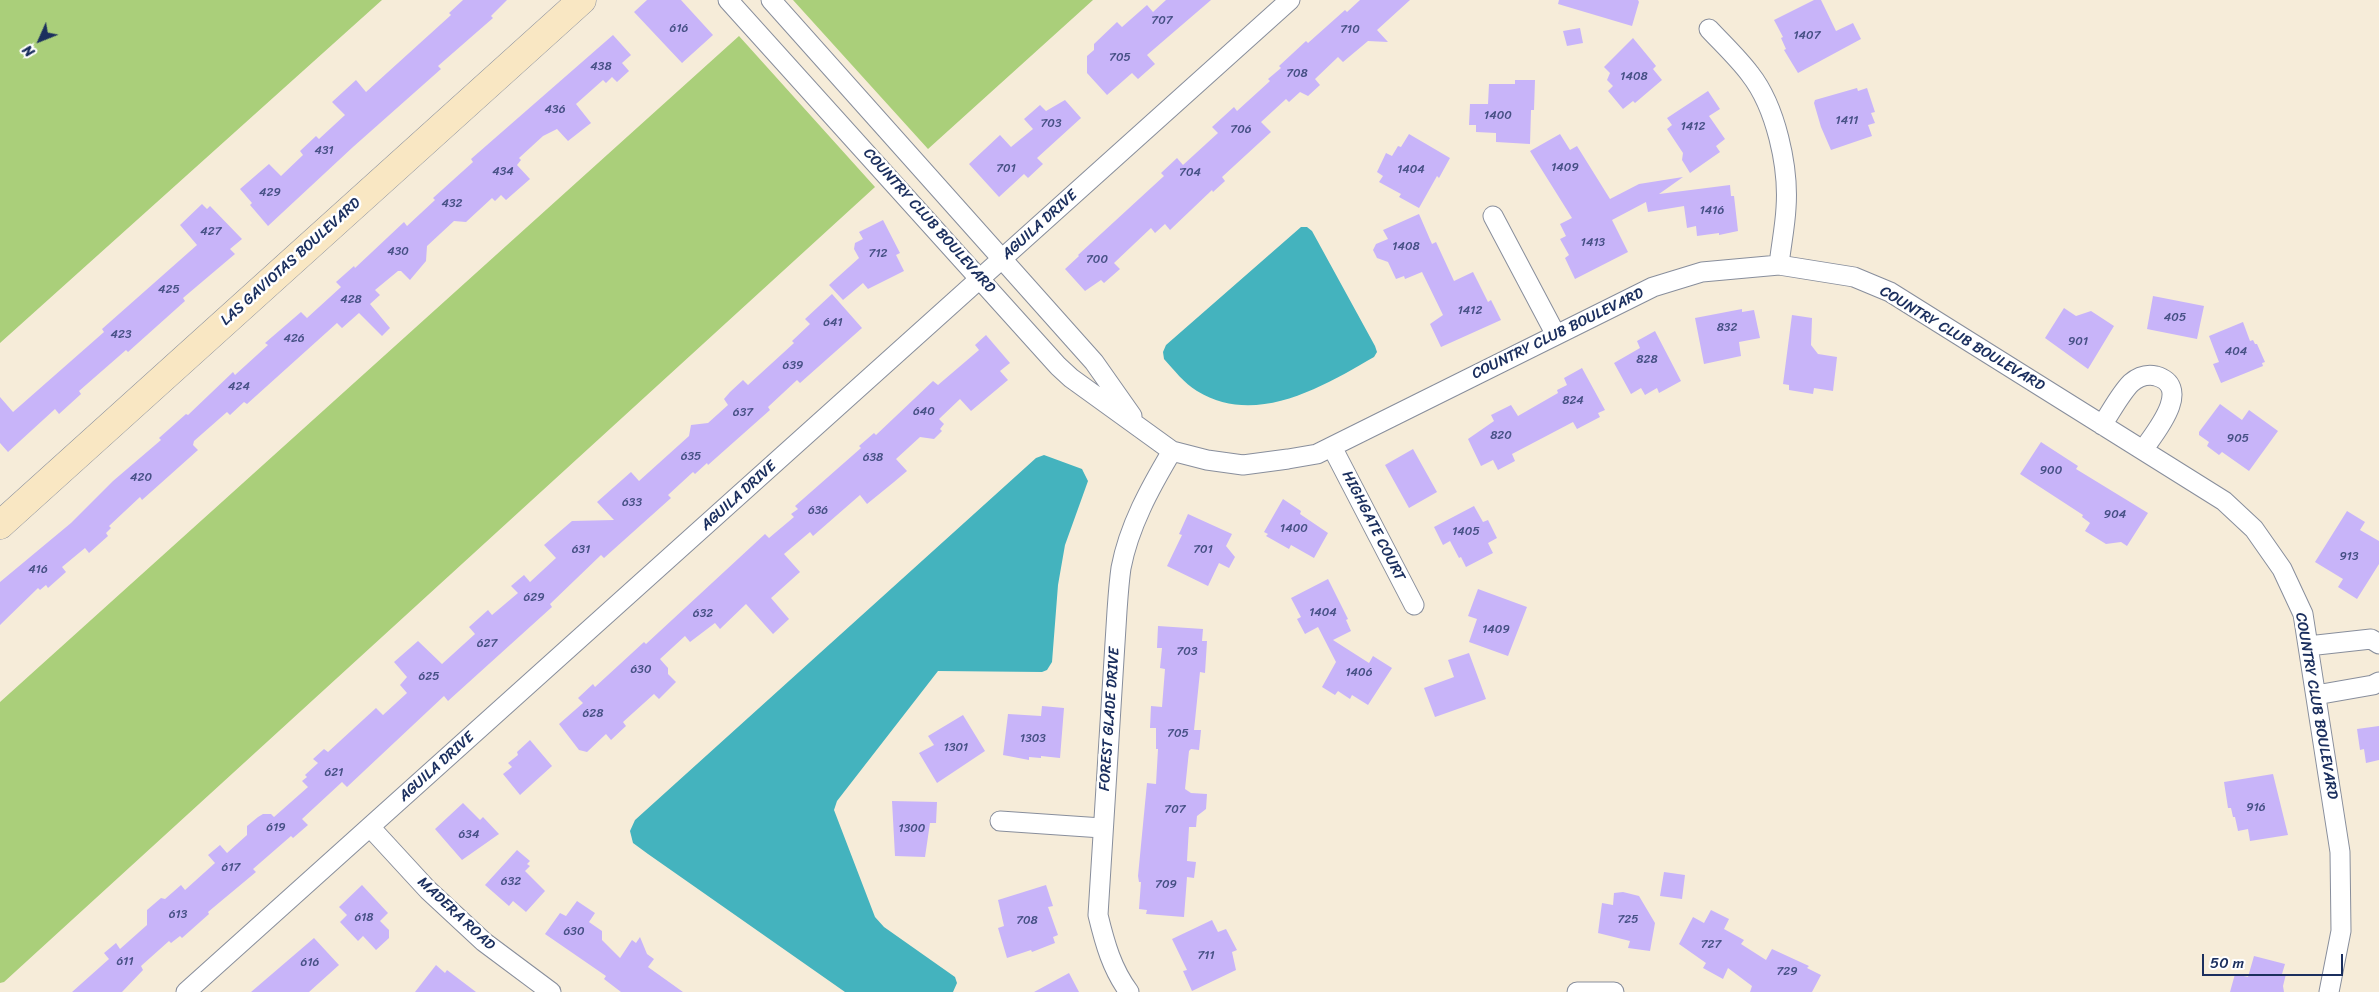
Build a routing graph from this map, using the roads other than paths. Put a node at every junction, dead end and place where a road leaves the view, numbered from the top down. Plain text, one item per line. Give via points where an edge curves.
1 (582, 0) edge
2 (728, 0) edge
3 (771, 0) edge
4 (1290, 0) edge
5 (1709, 29) dead end
6 (1493, 216) dead end
7 (1003, 258) junction
8 (1779, 265) junction
9 (981, 278) junction
10 (1556, 335) junction
11 (2102, 425) junction
12 (1141, 429) junction
13 (1332, 447) junction
14 (2143, 450) junction
15 (1172, 451) junction
16 (0, 525) edge
17 (1414, 605) dead end
18 (2379, 644) edge
19 (2308, 646) junction
20 (2379, 682) edge
21 (2316, 695) junction
22 (1000, 821) dead end
23 (370, 827) junction
24 (1102, 828) junction
25 (186, 992) edge
26 (551, 992) edge
27 (1130, 992) edge
28 (1577, 992) edge
29 (1614, 992) edge
30 (2328, 992) edge

1 - 16 street, LAS GAVIOTAS BOULEVARD
2 - 9 street, COUNTRY CLUB BOULEVARD
3 - 7 street, COUNTRY CLUB BOULEVARD
4 - 7 street, AGUILA DRIVE
5 - 8 street via 1751,74 1768,104 1776,130 1785,174 1786,207
6 - 10 street
7 - 9 street, AGUILA DRIVE
7 - 12 street, COUNTRY CLUB BOULEVARD via 1094,362
8 - 10 street, COUNTRY CLUB BOULEVARD via 1702,272 1653,287
8 - 11 street, COUNTRY CLUB BOULEVARD via 1854,277 1890,292
9 - 12 street, COUNTRY CLUB BOULEVARD via 1065,372
9 - 23 street, AGUILA DRIVE
10 - 13 street, COUNTRY CLUB BOULEVARD
11 - 14 street, COUNTRY CLUB BOULEVARD
11 - 14 street via 2131,384 2150,375 2161,378 2173,398 2170,409
12 - 15 street, COUNTRY CLUB BOULEVARD
13 - 15 street, COUNTRY CLUB BOULEVARD via 1317,454 1244,465
13 - 17 street, HIGHGATE COURT
14 - 19 street, COUNTRY CLUB BOULEVARD via 2224,501 2254,529 2282,570 2303,614
15 - 24 street, FOREST GLADE DRIVE via 1150,488 1121,568
18 - 19 street via 2371,639
19 - 21 street, COUNTRY CLUB BOULEVARD
20 - 21 street
21 - 30 street, COUNTRY CLUB BOULEVARD via 2340,852 2341,932
22 - 24 street
23 - 25 street, AGUILA DRIVE
23 - 26 street, MADERA ROAD via 428,890 484,942
24 - 27 street, FOREST GLADE DRIVE via 1098,915 1106,950
28 - 29 street

